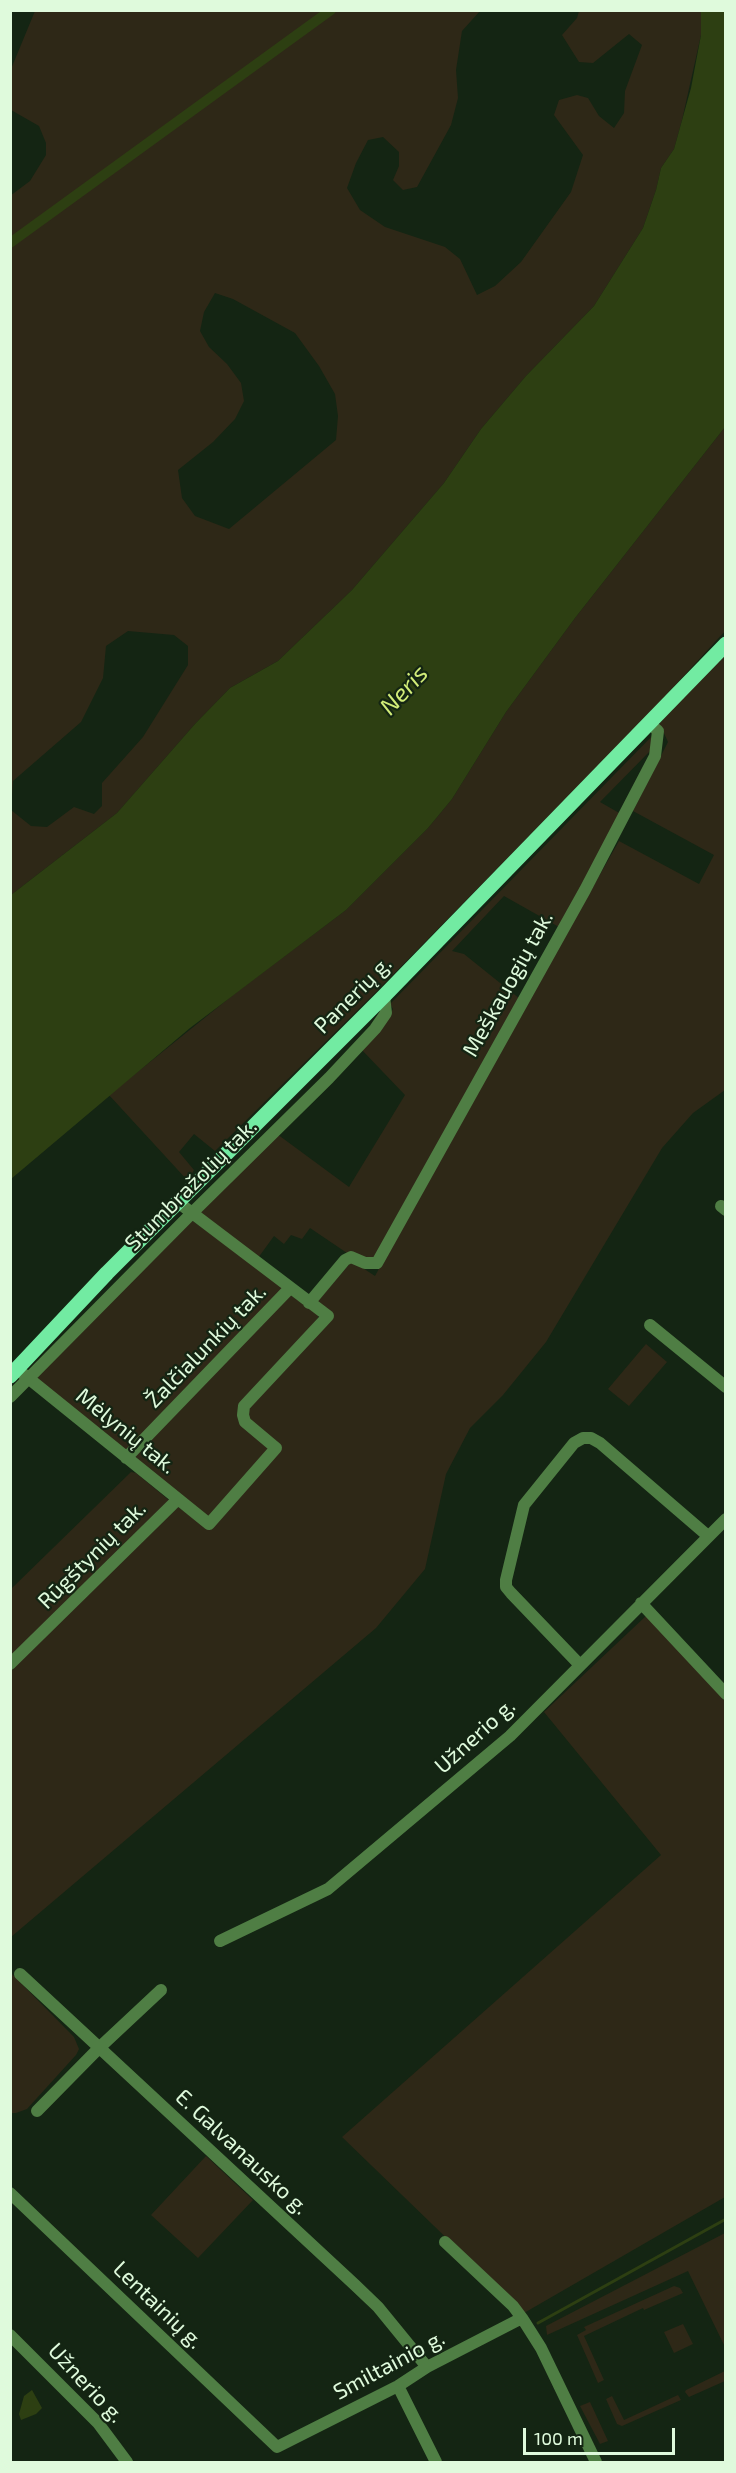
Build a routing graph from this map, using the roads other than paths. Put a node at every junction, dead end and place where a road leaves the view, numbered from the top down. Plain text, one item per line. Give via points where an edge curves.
1 (726, 644) edge
2 (649, 723) junction
3 (384, 996) junction
4 (179, 1203) junction
5 (193, 1212) junction
6 (290, 1288) junction
7 (309, 1303) junction
8 (650, 1325) dead end
9 (19, 1375) edge
10 (726, 1387) edge
11 (10, 1397) edge
12 (126, 1458) junction
13 (177, 1500) junction
14 (726, 1519) edge
15 (708, 1536) junction
16 (641, 1603) junction
17 (10, 1664) edge
18 (579, 1664) junction
19 (726, 1694) edge
20 (220, 1941) dead end
21 (20, 1974) dead end
22 (161, 1990) dead end
23 (99, 2048) junction
24 (38, 2111) dead end
25 (10, 2193) edge
26 (445, 2242) dead end
27 (522, 2318) junction
28 (10, 2335) edge
29 (427, 2367) junction
30 (398, 2386) junction
31 (277, 2447) joint
32 (128, 2463) edge
33 (436, 2463) edge
34 (596, 2463) edge

1 - 2 main road, Panerių g.
2 - 3 main road, Panerių g.
2 - 7 street, Meškauogių tak. via 658,731 655,756 585,890 377,1263 351,1257 345,1260
3 - 4 main road, Panerių g.
3 - 5 street, Stumbražolių tak. via 386,1014 375,1029
4 - 5 street
4 - 9 main road, Panerių g. via 107,1273
5 - 6 street
5 - 9 street, Stumbražolių tak.
6 - 7 street
6 - 12 street, Žalčialunkių tak.
7 - 13 street, Mėlynių tak. via 328,1316 244,1406 245,1422 276,1448 209,1524
8 - 10 street
9 - 11 street, Stumbražolių tak.
9 - 12 street, Mėlynių tak.
12 - 13 street, Mėlynių tak.
13 - 17 street, Rūgštynių tak.
14 - 15 street, Užnerio g.
15 - 16 street, Užnerio g.
15 - 18 street via 600,1443 591,1438 574,1443 524,1505 506,1587
16 - 18 street, Užnerio g.
16 - 19 street
18 - 20 street, Užnerio g. via 510,1736 328,1889
21 - 23 street, E. Galvanausko g.
22 - 23 street
23 - 24 street
23 - 29 street, E. Galvanausko g. via 370,2300
25 - 31 street, Lentainių g.
26 - 27 street
27 - 29 street, Smiltainio g.
27 - 34 street via 541,2348
28 - 32 street, Užnerio g. via 98,2423
29 - 30 street, Smiltainio g.
30 - 31 street, Smiltainio g.
30 - 33 street

